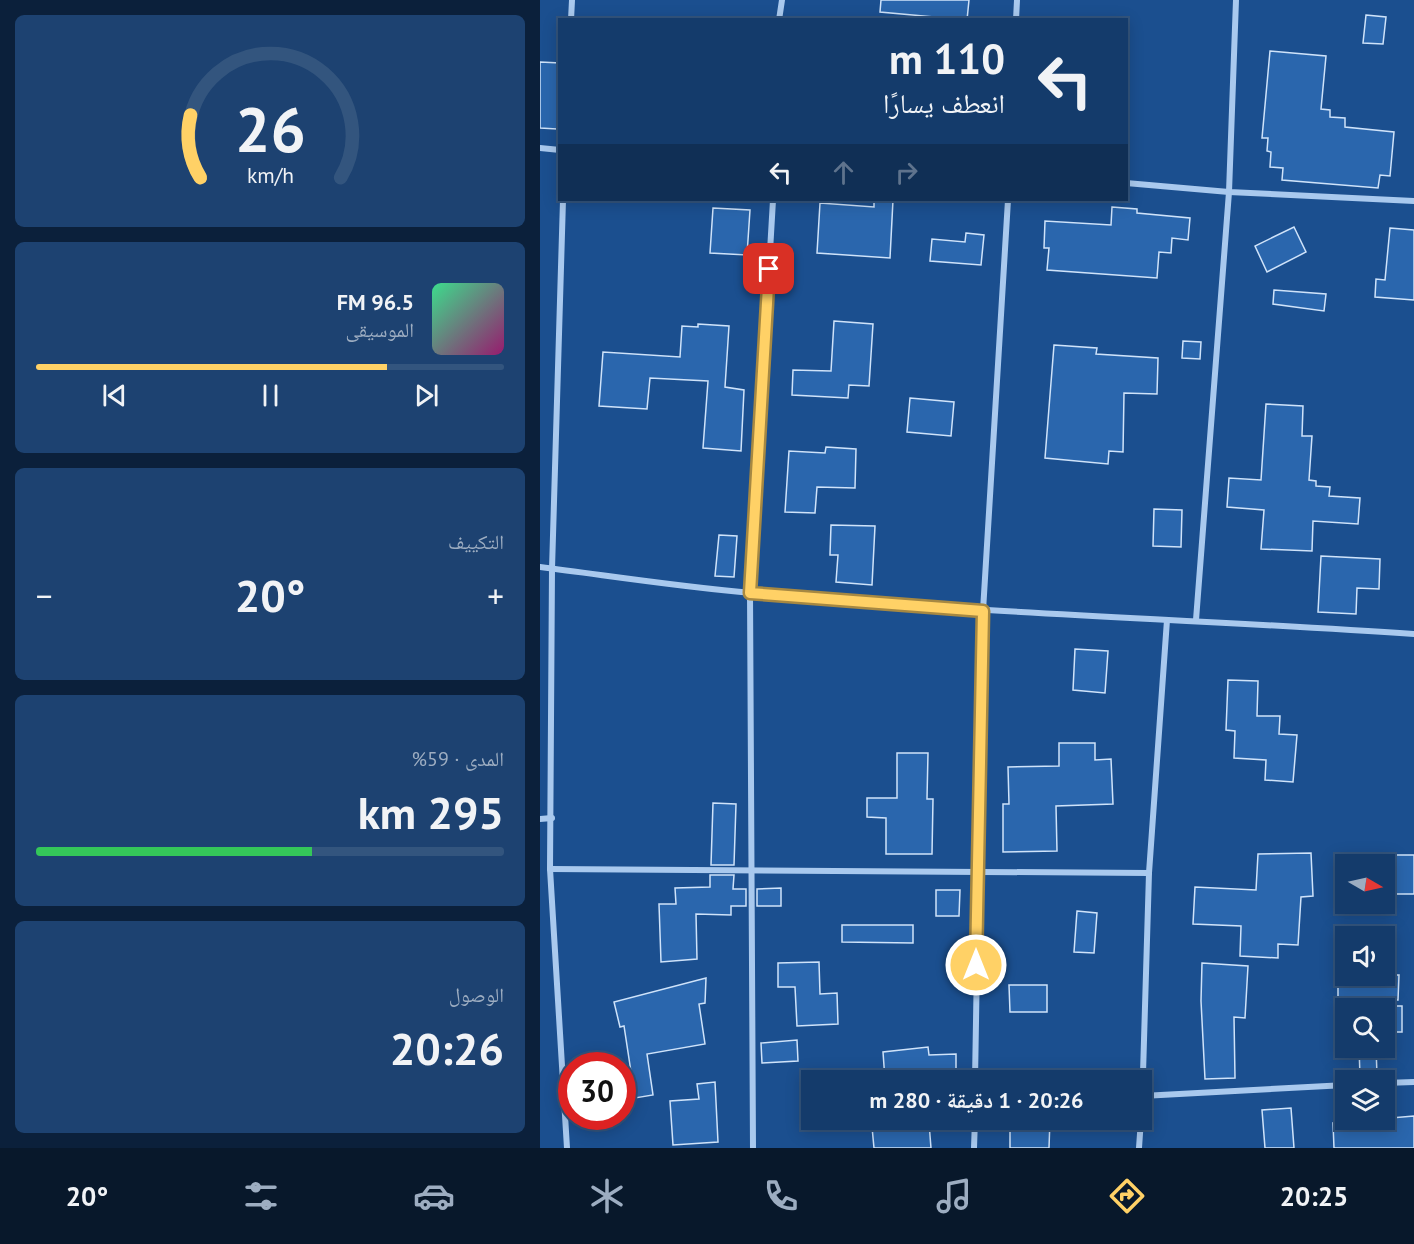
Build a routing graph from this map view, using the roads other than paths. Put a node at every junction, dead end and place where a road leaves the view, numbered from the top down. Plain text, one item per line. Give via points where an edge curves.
1 (572, 0) edge
2 (782, 0) edge
3 (1017, 0) edge
4 (1236, 0) edge
5 (571, 18) edge
6 (779, 18) edge
7 (1016, 18) edge
8 (540, 148) edge
9 (558, 150) edge
10 (1128, 183) edge
11 (1229, 192) junction
12 (563, 201) edge
13 (773, 201) edge
14 (1008, 201) edge
15 (1414, 201) edge
16 (540, 567) edge
17 (552, 569) junction
18 (750, 593) junction
19 (983, 611) junction
20 (1167, 620) junction
21 (1196, 620) junction
22 (1414, 634) edge
23 (552, 818) junction
24 (540, 819) edge
25 (550, 868) junction
26 (753, 869) junction
27 (1149, 873) junction
28 (977, 874) junction
29 (975, 1070) edge
30 (1143, 1070) edge
31 (1414, 1082) edge
32 (1395, 1083) edge
33 (1335, 1086) edge
34 (1152, 1095) edge
35 (975, 1130) edge
36 (1140, 1130) edge
37 (567, 1148) edge
38 (753, 1148) edge
39 (975, 1148) edge
40 (1139, 1148) edge

1 - 5 street
2 - 6 street
3 - 7 street
4 - 11 street
8 - 9 street
10 - 11 street
11 - 15 street
11 - 21 street
12 - 17 street
13 - 18 street
14 - 19 street
16 - 17 street
17 - 18 street
17 - 23 street
18 - 19 street
18 - 26 street
19 - 20 street
19 - 28 street
20 - 21 street
20 - 27 street
21 - 22 street
23 - 24 street
23 - 25 street
25 - 26 street
25 - 37 street
26 - 28 street
26 - 38 street
27 - 28 street
27 - 30 street
28 - 29 street
31 - 32 street
33 - 34 street
35 - 39 street
36 - 40 street

